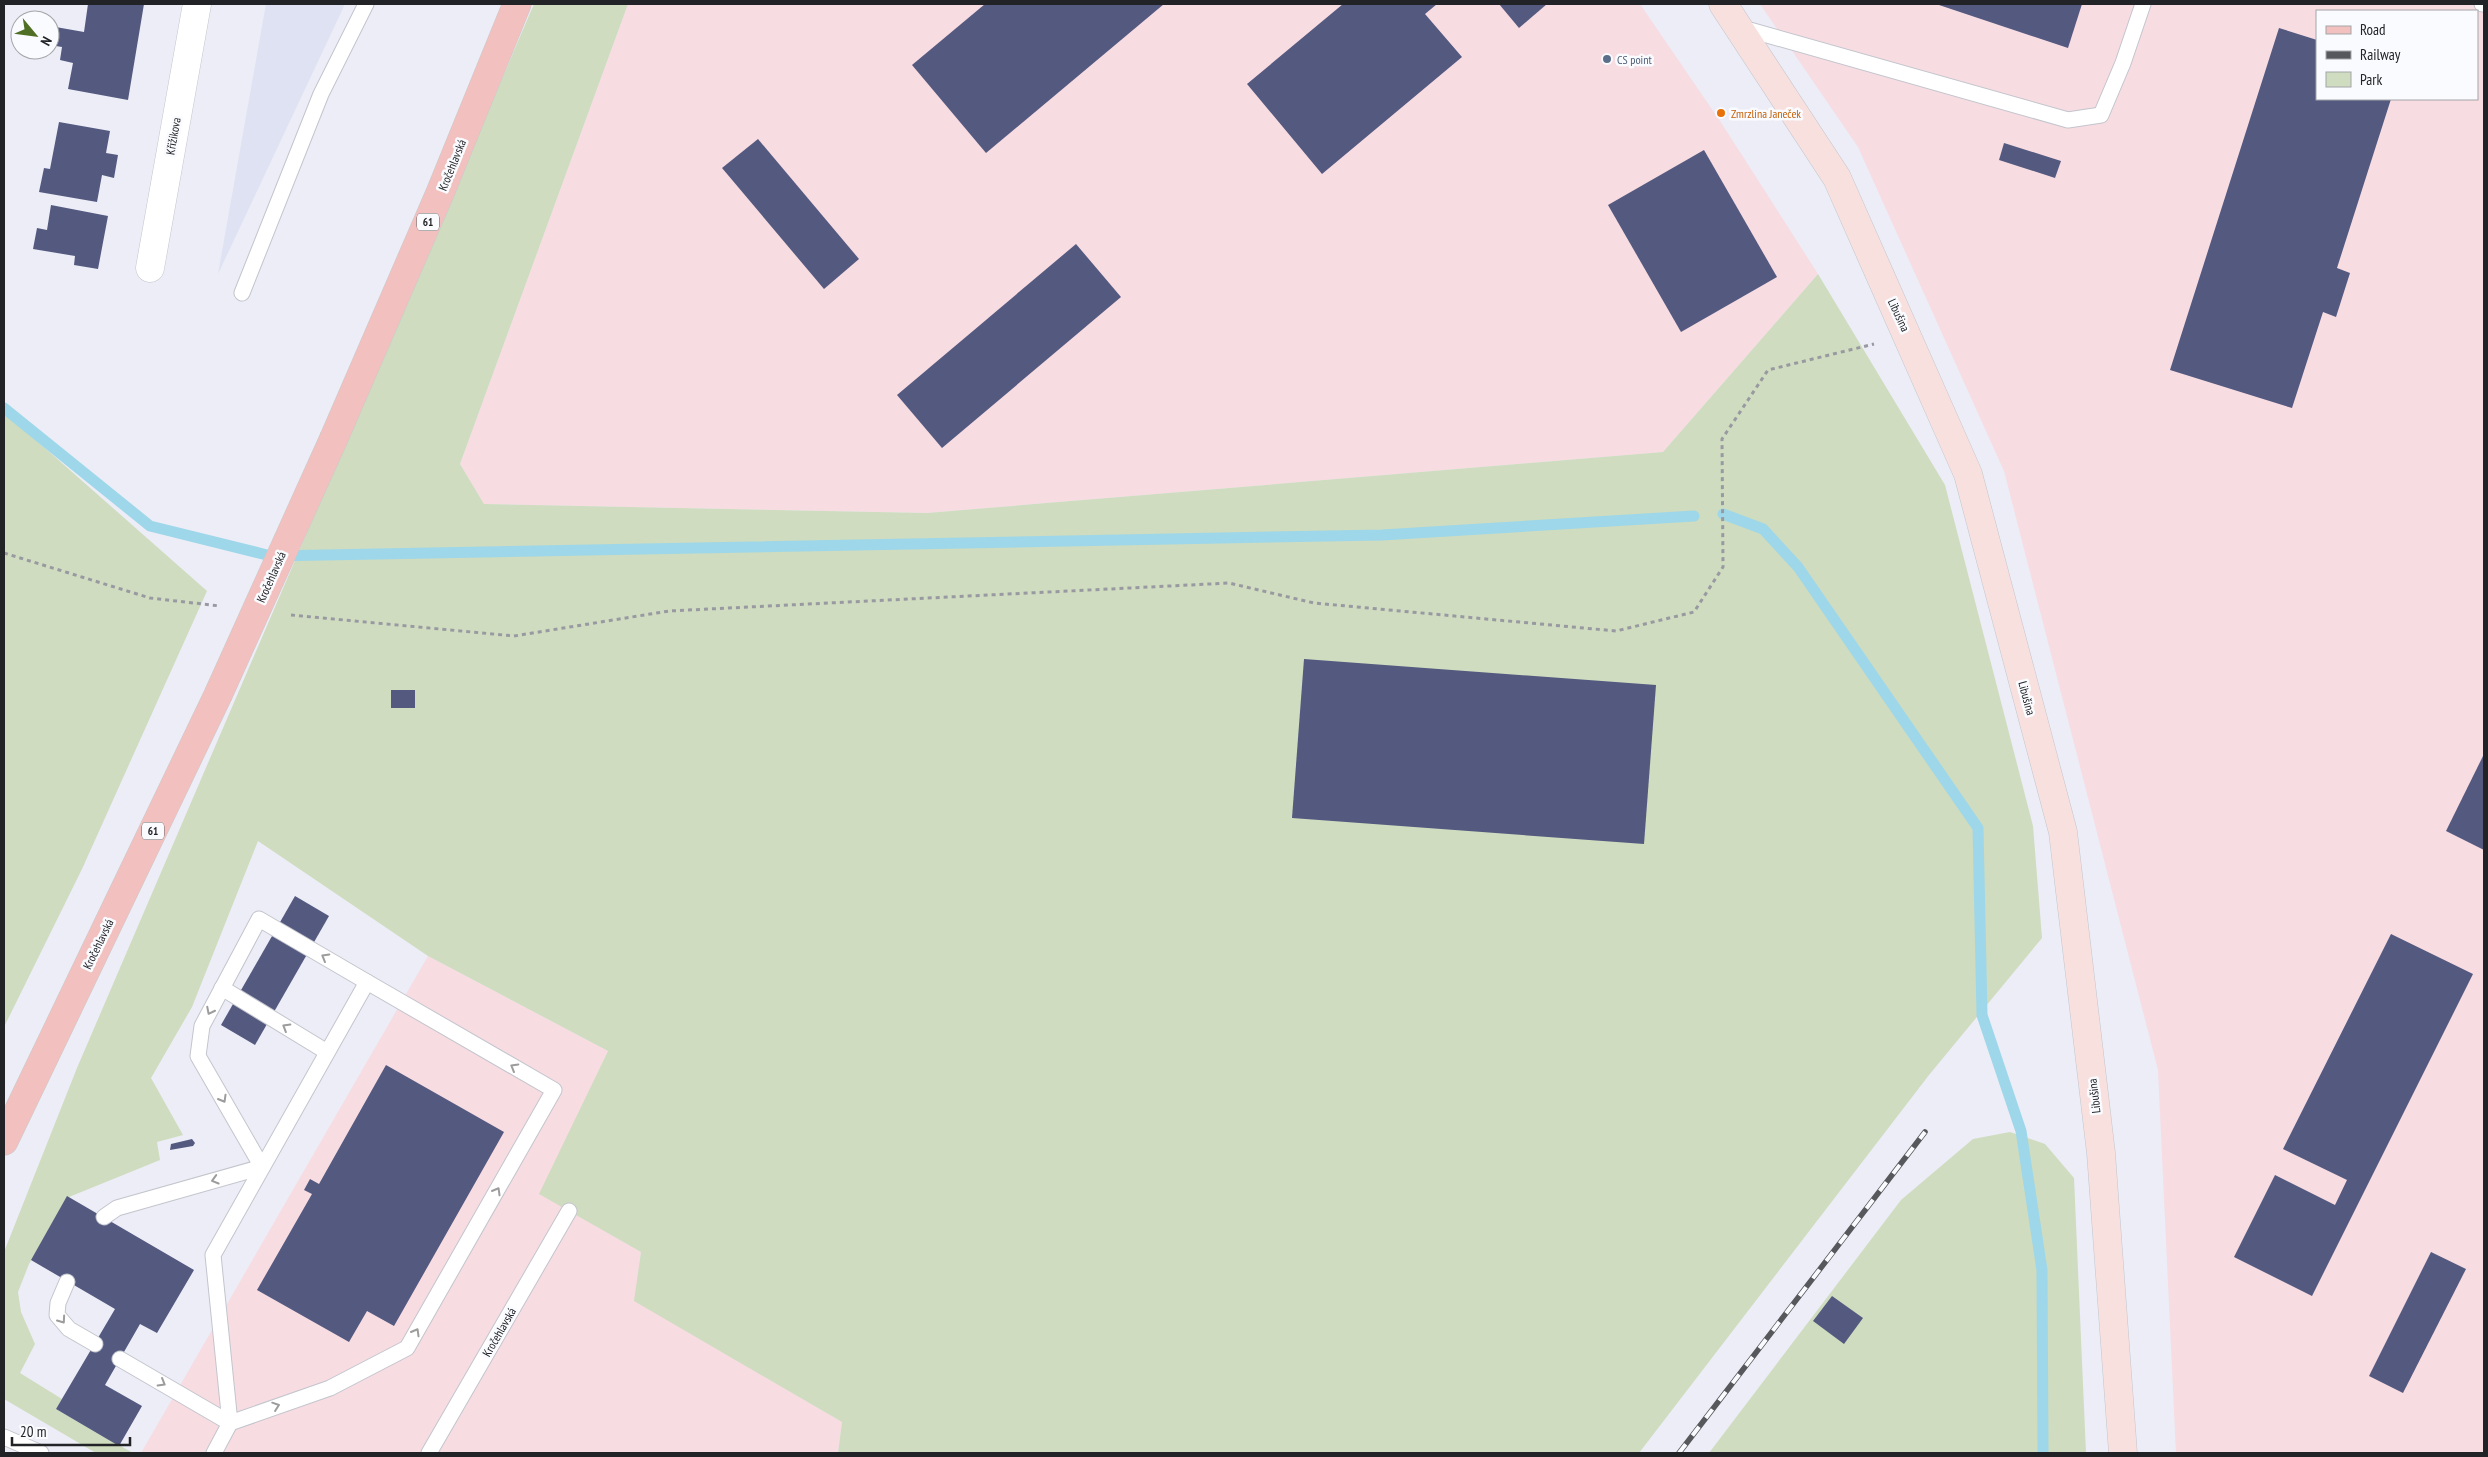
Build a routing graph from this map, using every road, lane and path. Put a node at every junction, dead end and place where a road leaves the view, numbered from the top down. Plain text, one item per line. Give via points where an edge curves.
1 (197, 4) edge
2 (366, 4) edge
3 (517, 4) edge
4 (1723, 4) edge
5 (2143, 4) edge
6 (1739, 27) junction
7 (150, 268) dead end
8 (242, 293) dead end
9 (1909, 336) junction
10 (4, 553) edge
11 (228, 607) dead end
12 (287, 614) dead end
13 (367, 982) junction
14 (222, 988) junction
15 (327, 1052) junction
16 (4, 1141) edge
17 (262, 1167) junction
18 (569, 1211) dead end
19 (104, 1218) dead end
20 (68, 1282) dead end
21 (95, 1344) dead end
22 (120, 1359) dead end
23 (230, 1423) junction
24 (4, 1437) edge
25 (41, 1453) edge
26 (214, 1453) edge
27 (430, 1453) edge
28 (2122, 1453) edge

1 - 7 street, Křižíkova
2 - 8 lane via 321,94
3 - 16 main road, Kročehlavská / 61, bridge via 334,438 218,695
4 - 6 main road, Libušina
5 - 6 lane via 2123,64 2101,115 2068,120
6 - 9 main road, Libušina via 1837,178
9 - 12 path via 1768,370 1722,439 1723,567 1694,612 1616,631 1314,603 1229,583 669,611 514,636
9 - 28 main road, Libušina via 1968,474 2063,832 2101,1153
10 - 11 path via 150,598
13 -> 14 lane via 259,919
13 - 15 lane
23 -> 13 lane via 330,1388 407,1348 554,1090
15 -> 14 lane
14 -> 17 lane via 202,1026 198,1056
15 - 17 lane
17 -> 19 lane via 117,1208
17 - 23 lane via 212,1255
18 - 27 lane, Kročehlavská
20 -> 21 lane via 58,1303 57,1314 69,1329
22 -> 23 lane
23 - 26 lane
24 - 25 lane

